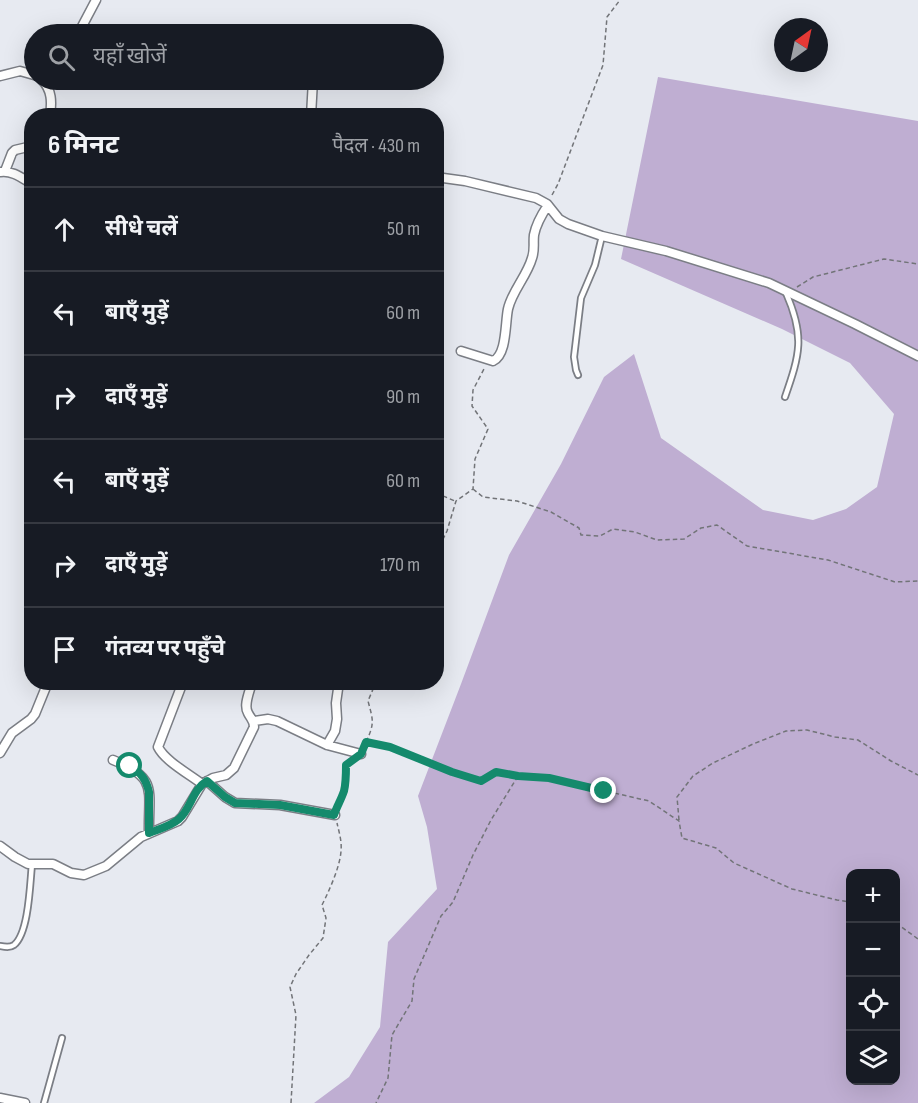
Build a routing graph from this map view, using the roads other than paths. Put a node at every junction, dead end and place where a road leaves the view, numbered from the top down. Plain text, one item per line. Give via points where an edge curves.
1 (96, 0) edge
2 (83, 24) edge
3 (24, 72) edge
4 (0, 76) edge
5 (51, 90) edge
6 (312, 90) edge
7 (50, 108) edge
8 (311, 108) edge
9 (24, 148) edge
10 (2, 172) edge
11 (444, 178) edge
12 (24, 179) edge
13 (548, 205) junction
14 (602, 236) junction
15 (787, 292) junction
16 (461, 351) dead end
17 (918, 356) edge
18 (579, 375) dead end
19 (785, 397) dead end
20 (45, 690) edge
21 (180, 690) edge
22 (250, 690) edge
23 (338, 690) edge
24 (254, 721) junction
25 (327, 745) junction
26 (0, 753) edge
27 (361, 754) road end
28 (113, 760) dead end
29 (204, 782) junction
30 (334, 815) road end
31 (149, 833) junction
32 (0, 846) edge
33 (32, 864) junction
34 (0, 946) edge
35 (62, 1038) dead end
36 (0, 1098) edge
37 (25, 1103) edge
38 (44, 1103) edge

1 - 2 street
3 - 4 street
5 - 7 street
6 - 8 street
9 - 10 street via 12,153
10 - 12 street
11 - 13 street via 536,198
13 - 14 street via 564,222
13 - 16 street via 534,233 532,261 510,303 502,352 495,361
14 - 15 street via 666,251
14 - 18 lane via 581,298 574,357
15 - 17 street
15 - 19 lane via 796,316 799,343
20 - 26 street via 35,714 12,733
21 - 29 street via 160,752
22 - 24 street via 246,709
23 - 25 street via 335,731
24 - 25 street via 277,721
24 - 29 street via 255,727 234,768
25 - 27 street
28 - 31 street via 130,766 145,778
29 - 30 street via 235,803 280,805
29 - 31 street via 182,817
31 - 33 street via 90,874 71,873 48,863
32 - 33 street
33 - 34 lane via 22,931 13,946
35 - 38 lane
36 - 37 street

